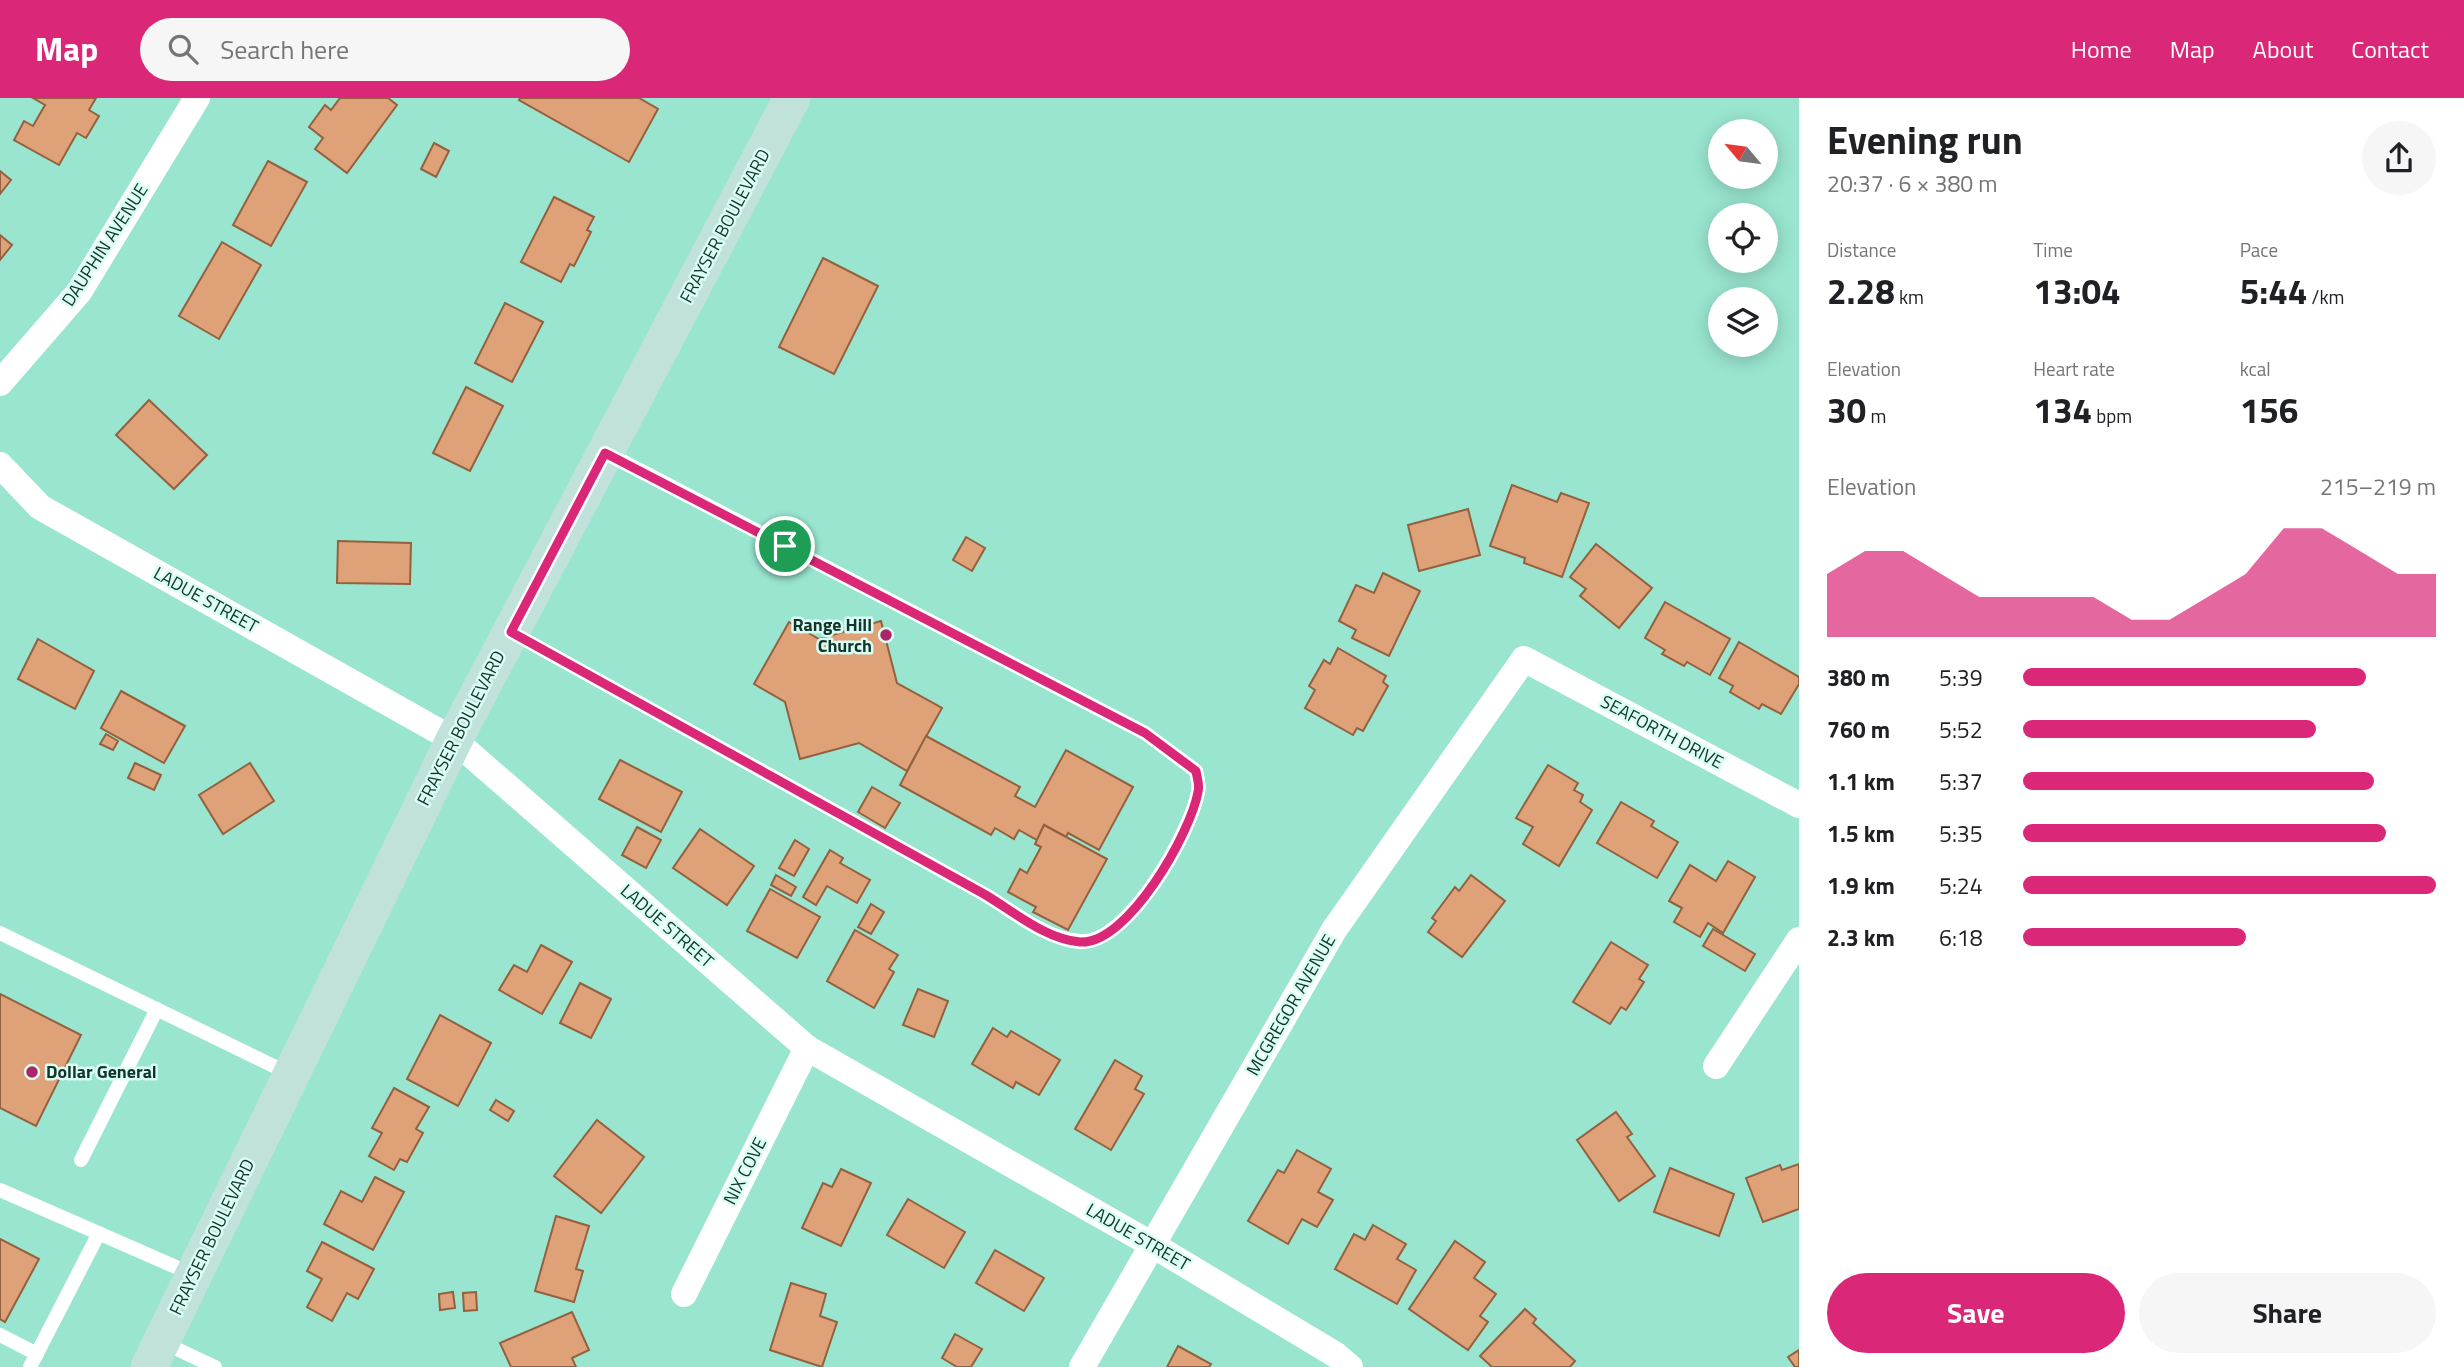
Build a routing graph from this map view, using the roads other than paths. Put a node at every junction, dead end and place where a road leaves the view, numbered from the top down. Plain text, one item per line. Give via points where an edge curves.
1 (197, 98) edge
2 (792, 98) edge
3 (0, 383) edge
4 (605, 453) junction
5 (0, 465) edge
6 (511, 632) junction
7 (1524, 659) joint
8 (454, 740) junction
9 (1799, 805) edge
10 (0, 933) edge
11 (1799, 940) edge
12 (157, 1009) junction
13 (807, 1048) junction
14 (1716, 1066) dead end
15 (291, 1074) junction
16 (81, 1160) dead end
17 (0, 1190) edge
18 (99, 1233) junction
19 (1151, 1244) junction
20 (194, 1275) junction
21 (684, 1294) dead end
22 (0, 1335) edge
23 (155, 1354) edge
24 (33, 1360) edge
25 (215, 1367) edge
26 (1082, 1367) edge
27 (1350, 1367) edge

1 - 3 street, DAUPHIN AVENUE via 79,292
2 - 4 main road, FRAYSER BOULEVARD
4 - 6 main road, FRAYSER BOULEVARD
4 - 6 lane via 1145,733 1196,771 1199,790 1184,835 1135,911 1112,931 1082,942 1046,932
5 - 8 street, LADUE STREET via 40,507
6 - 8 main road, FRAYSER BOULEVARD
7 - 9 street, SEAFORTH DRIVE
7 - 19 street, MCGREGOR AVENUE via 1334,930
8 - 13 street, LADUE STREET
8 - 15 main road, FRAYSER BOULEVARD
10 - 12 lane
11 - 14 street
12 - 15 lane
12 - 16 lane
13 - 19 street, LADUE STREET
13 - 21 street, NIX COVE
15 - 20 main road, FRAYSER BOULEVARD
17 - 18 lane
18 - 20 lane
18 - 24 lane
19 - 26 street, MCGREGOR AVENUE
19 - 27 street, LADUE STREET
20 - 23 main road, FRAYSER BOULEVARD
22 - 24 lane
23 - 25 lane

